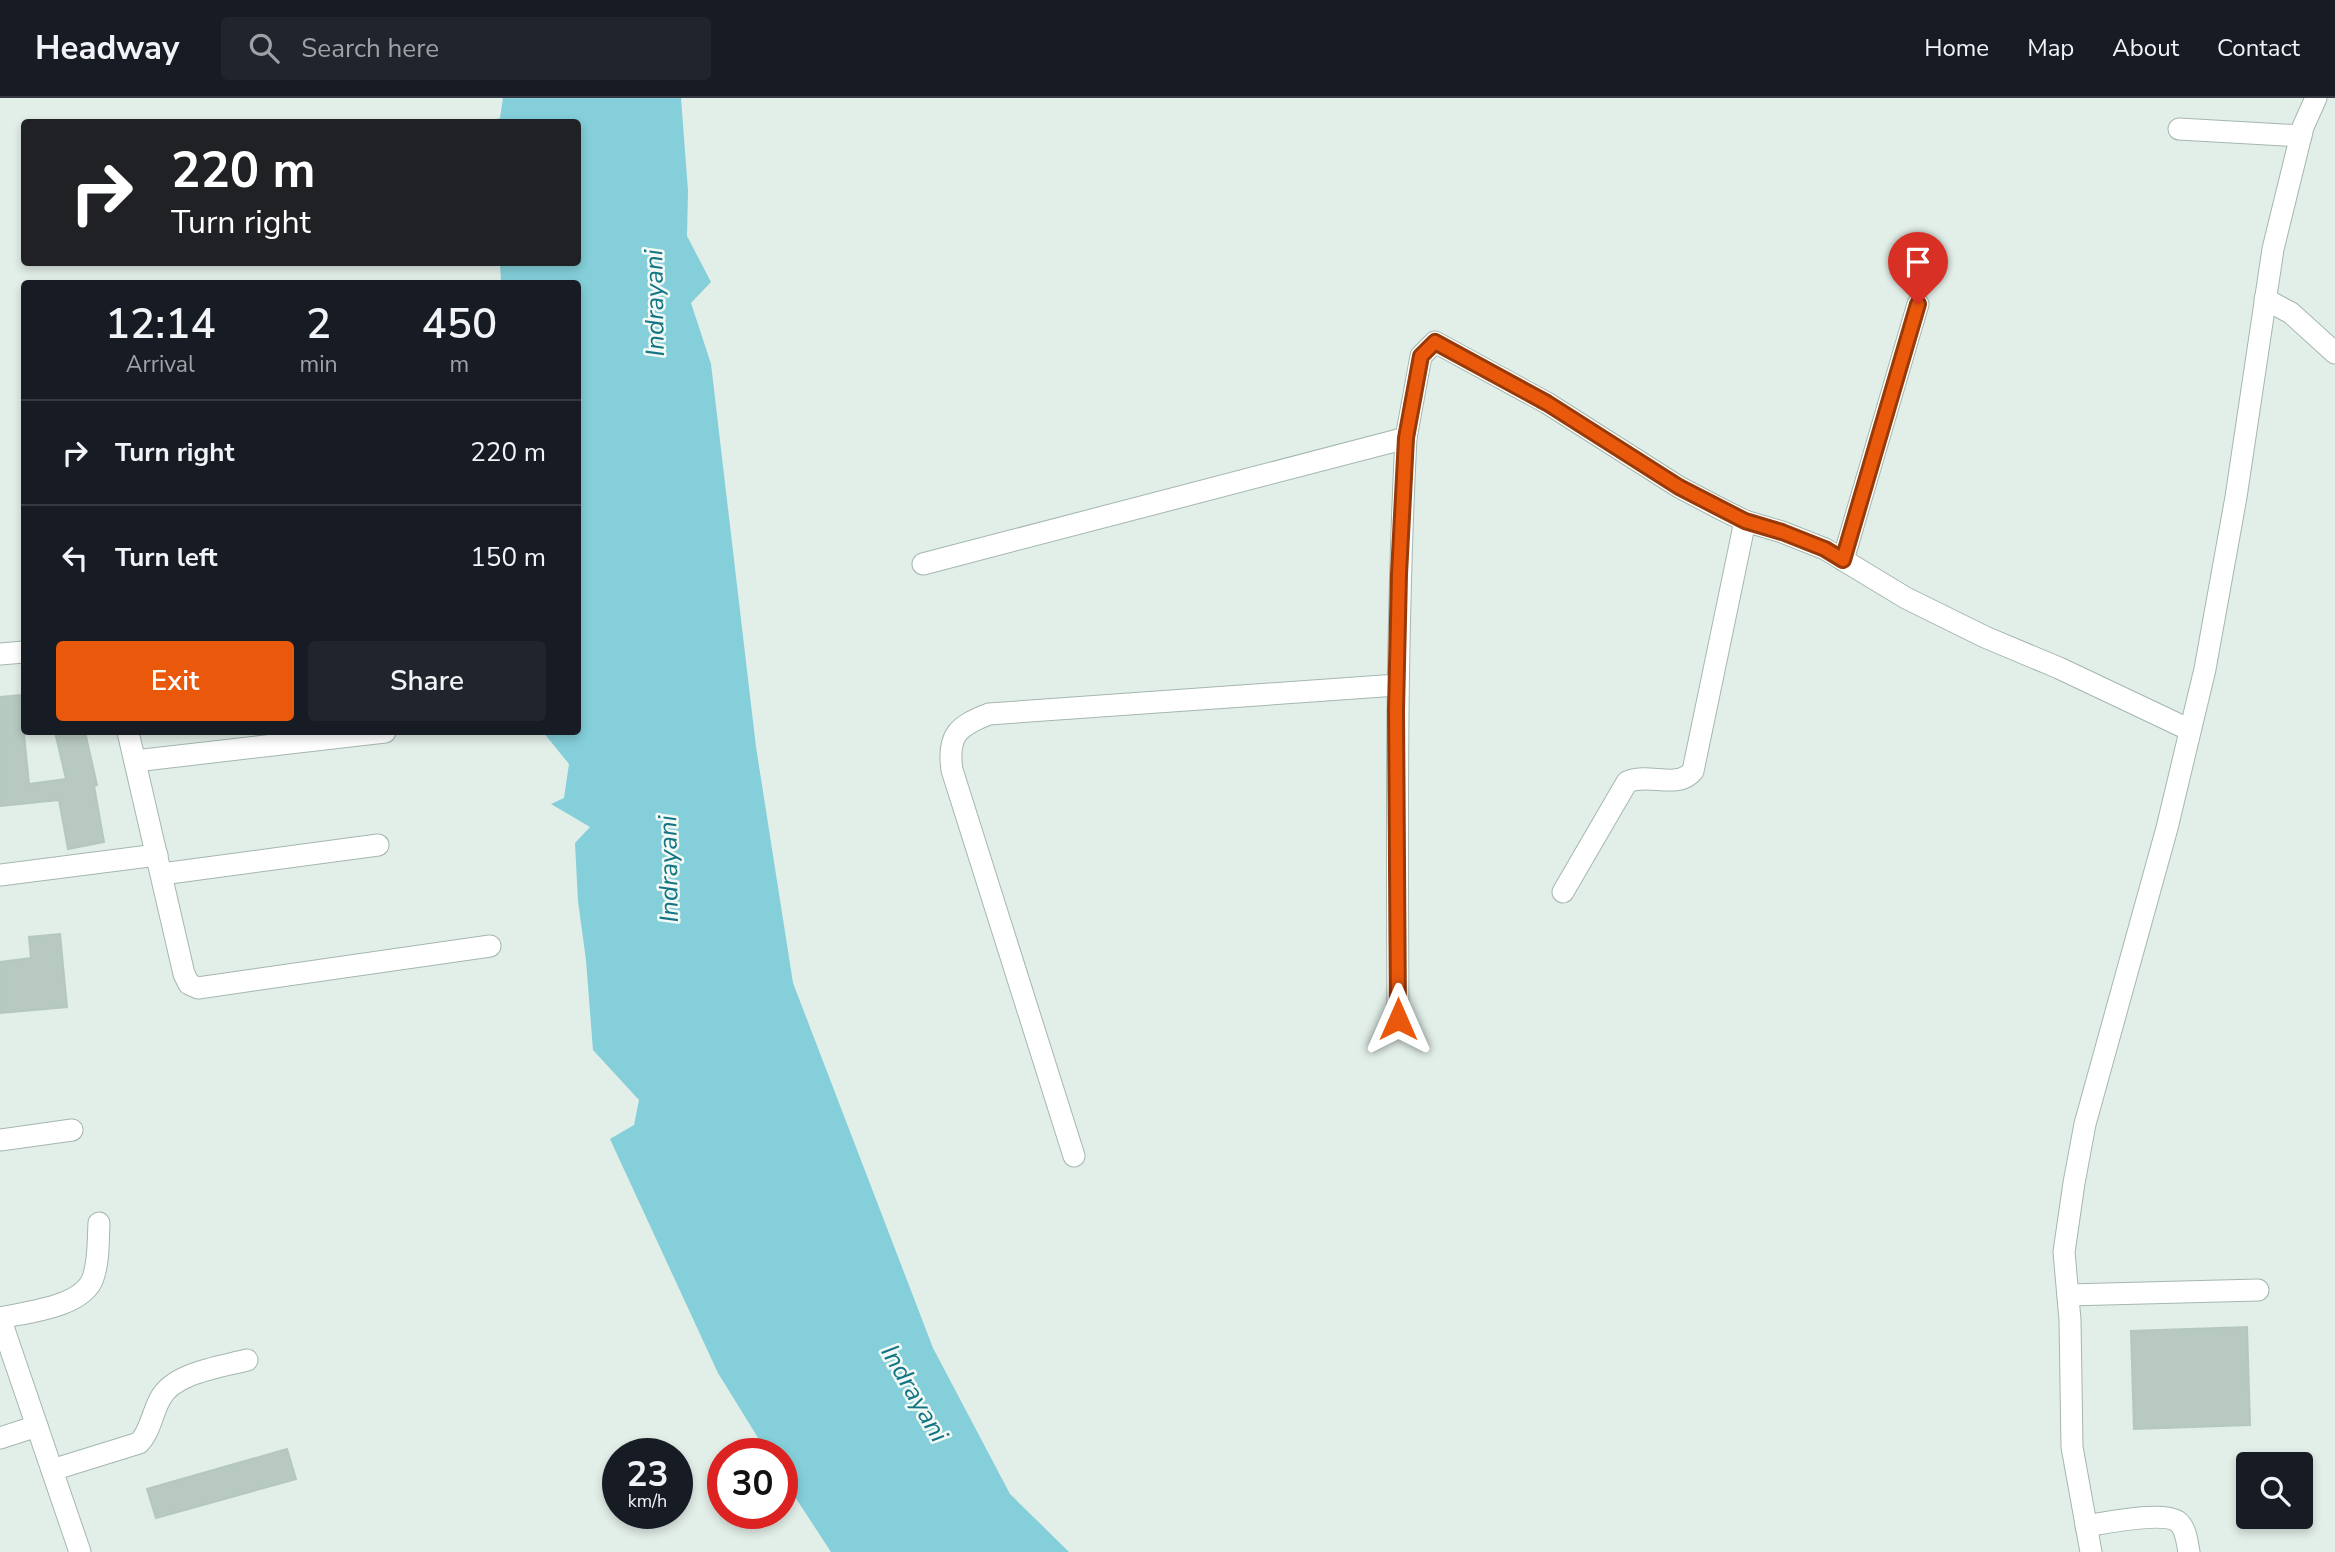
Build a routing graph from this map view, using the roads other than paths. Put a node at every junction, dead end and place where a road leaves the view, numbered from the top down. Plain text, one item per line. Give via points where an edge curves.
1 (2315, 98) edge
2 (2179, 129) dead end
3 (2301, 136) junction
4 (2265, 299) junction
5 (1918, 304) dead end
6 (2335, 353) edge
7 (1406, 438) junction
8 (1745, 521) junction
9 (1843, 560) junction
10 (923, 565) dead end
11 (21, 652) edge
12 (0, 654) edge
13 (1397, 685) junction
14 (2190, 730) junction
15 (129, 735) edge
16 (358, 735) edge
17 (135, 761) junction
18 (377, 845) dead end
19 (160, 864) junction
20 (0, 876) edge
21 (1563, 892) dead end
22 (490, 946) dead end
23 (1398, 1019) dead end
24 (72, 1130) dead end
25 (0, 1140) edge
26 (1074, 1156) dead end
27 (99, 1223) dead end
28 (2258, 1290) dead end
29 (2068, 1295) junction
30 (0, 1318) edge
31 (247, 1360) dead end
32 (37, 1426) junction
33 (0, 1438) edge
34 (52, 1470) junction
35 (2086, 1526) junction
36 (80, 1552) edge
37 (2091, 1552) edge
38 (2189, 1552) edge

1 - 3 street
2 - 3 street
3 - 4 street
4 - 6 street via 2291,313
4 - 14 street via 2236,497
5 - 9 street
7 - 8 street via 1421,356 1435,342 1547,403 1679,487
7 - 10 street
7 - 13 street
8 - 9 street via 1825,549
8 - 21 street via 1693,771 1679,781 1644,778 1627,782
9 - 14 street via 1985,637
11 - 12 street
13 - 23 street
13 - 26 street via 989,713 966,723 954,737 952,770
14 - 29 street via 2085,1124 2064,1251
15 - 17 street
16 - 17 street
17 - 19 street
18 - 19 street
19 - 20 street
19 - 22 street via 184,974 189,984 198,988
24 - 25 street
27 - 30 street via 96,1266 87,1290 68,1301
28 - 29 street
29 - 35 street via 2072,1447
30 - 32 street
31 - 34 street via 179,1380 168,1388 139,1443
32 - 33 street
32 - 34 street
34 - 36 street
35 - 37 street
35 - 38 street via 2169,1519 2185,1531

